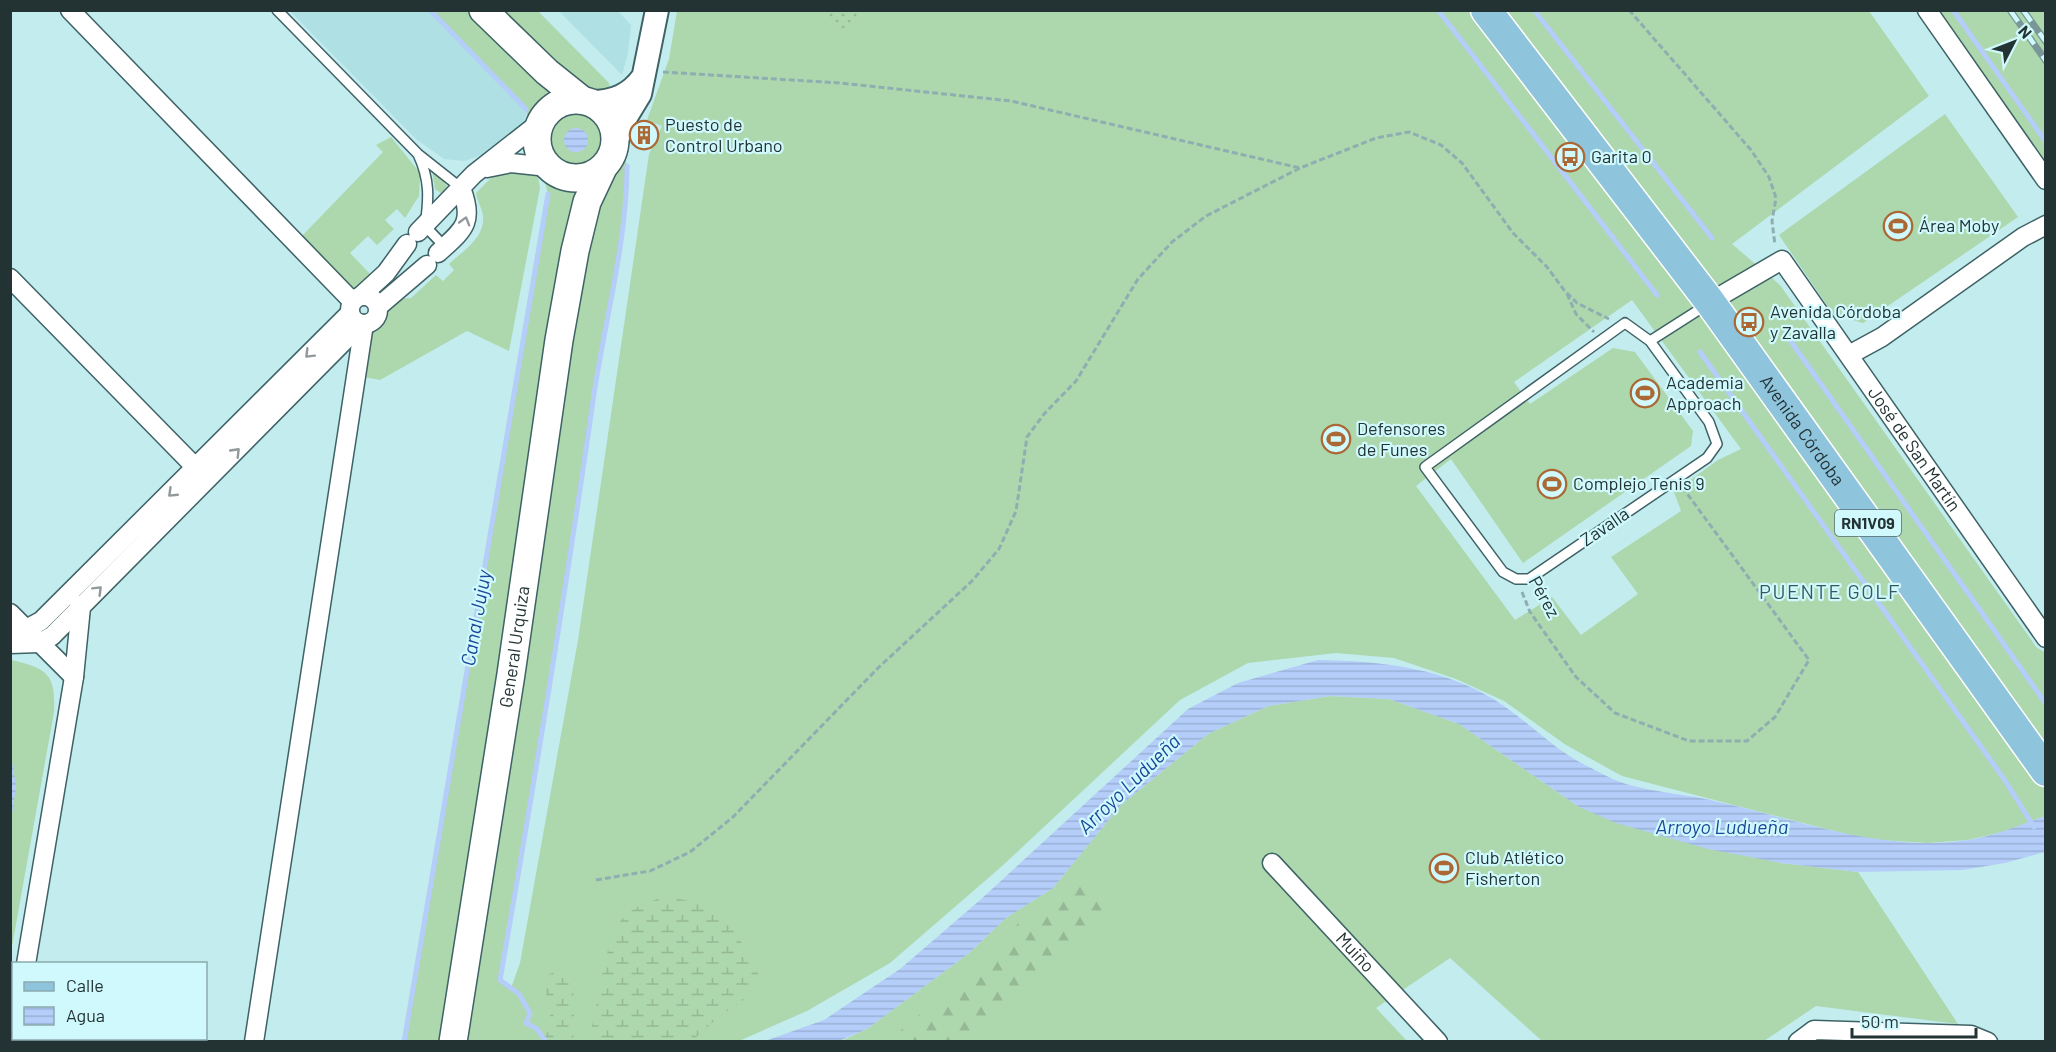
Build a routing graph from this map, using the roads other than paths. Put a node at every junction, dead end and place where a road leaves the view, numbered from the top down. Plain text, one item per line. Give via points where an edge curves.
1 (70, 10) edge
2 (277, 10) edge
3 (483, 10) edge
4 (657, 10) edge
5 (1486, 10) edge
6 (1927, 10) edge
7 (515, 42) junction
8 (645, 73) junction
9 (587, 101) junction
10 (541, 120) junction
11 (418, 154) junction
12 (609, 157) junction
13 (553, 171) junction
14 (474, 174) junction
15 (2046, 180) edge
16 (461, 188) junction
17 (2046, 225) edge
18 (417, 234) junction
19 (575, 251) junction
20 (437, 255) junction
21 (394, 262) junction
22 (10, 278) edge
23 (410, 279) junction
24 (1710, 302) junction
25 (358, 311) junction
26 (1650, 341) junction
27 (1849, 355) junction
28 (203, 474) junction
29 (1516, 579) joint
30 (69, 594) junction
31 (81, 607) junction
32 (10, 614) edge
33 (18, 629) edge
34 (2046, 638) edge
35 (39, 643) junction
36 (10, 644) edge
37 (74, 677) junction
38 (2046, 771) edge
39 (1272, 863) dead end
40 (26, 962) edge
41 (1818, 1036) edge
42 (1980, 1038) edge
43 (254, 1041) edge
44 (453, 1041) edge
45 (1438, 1041) edge
46 (1798, 1041) edge

1 - 25 street
2 - 11 lane
3 - 7 main road
4 - 8 street, General Urquiza
5 - 24 main road, Avenida Córdoba / RN1V09
6 - 15 street
7 - 9 main road
7 - 10 main road via 539,81 544,97
8 - 9 street via 637,86 616,99
8 - 12 street, General Urquiza via 640,94
9 - 10 main road via 561,102
9 - 12 main road via 611,120 615,132
10 - 13 main road via 537,146
10 - 14 street
11 - 16 lane
11 - 18 lane via 429,188
12 - 13 main road via 582,178
12 - 19 main road, General Urquiza via 591,190
13 - 14 street via 511,163
13 - 19 main road, General Urquiza via 572,210
14 - 16 street
16 - 18 street
20 -> 16 street via 467,221 467,203
17 - 27 street via 2023,237 1882,338
18 - 20 lane
18 - 21 street
19 - 44 main road, General Urquiza
20 - 23 street
21 - 23 street
21 - 25 street
22 - 28 street
23 - 25 street via 378,306 376,319
24 - 26 lane
24 - 27 street, José de San Martín via 1782,260
24 - 38 main road, Avenida Córdoba / RN1V09
25 - 28 street
25 - 43 street
26 - 29 lane, Zavalla via 1709,422 1717,444 1707,458 1529,579
26 - 29 lane, Pérez via 1625,323 1425,467 1503,572
27 - 34 street, José de San Martín
28 -> 30 street
31 -> 28 street
30 - 31 street
30 - 33 street via 41,621
31 - 35 street via 52,636
31 - 37 street
32 - 33 street
33 - 35 street
35 - 36 street
35 - 37 street
37 - 40 street
39 - 45 street, Muiño
41 - 42 street
41 - 46 street

